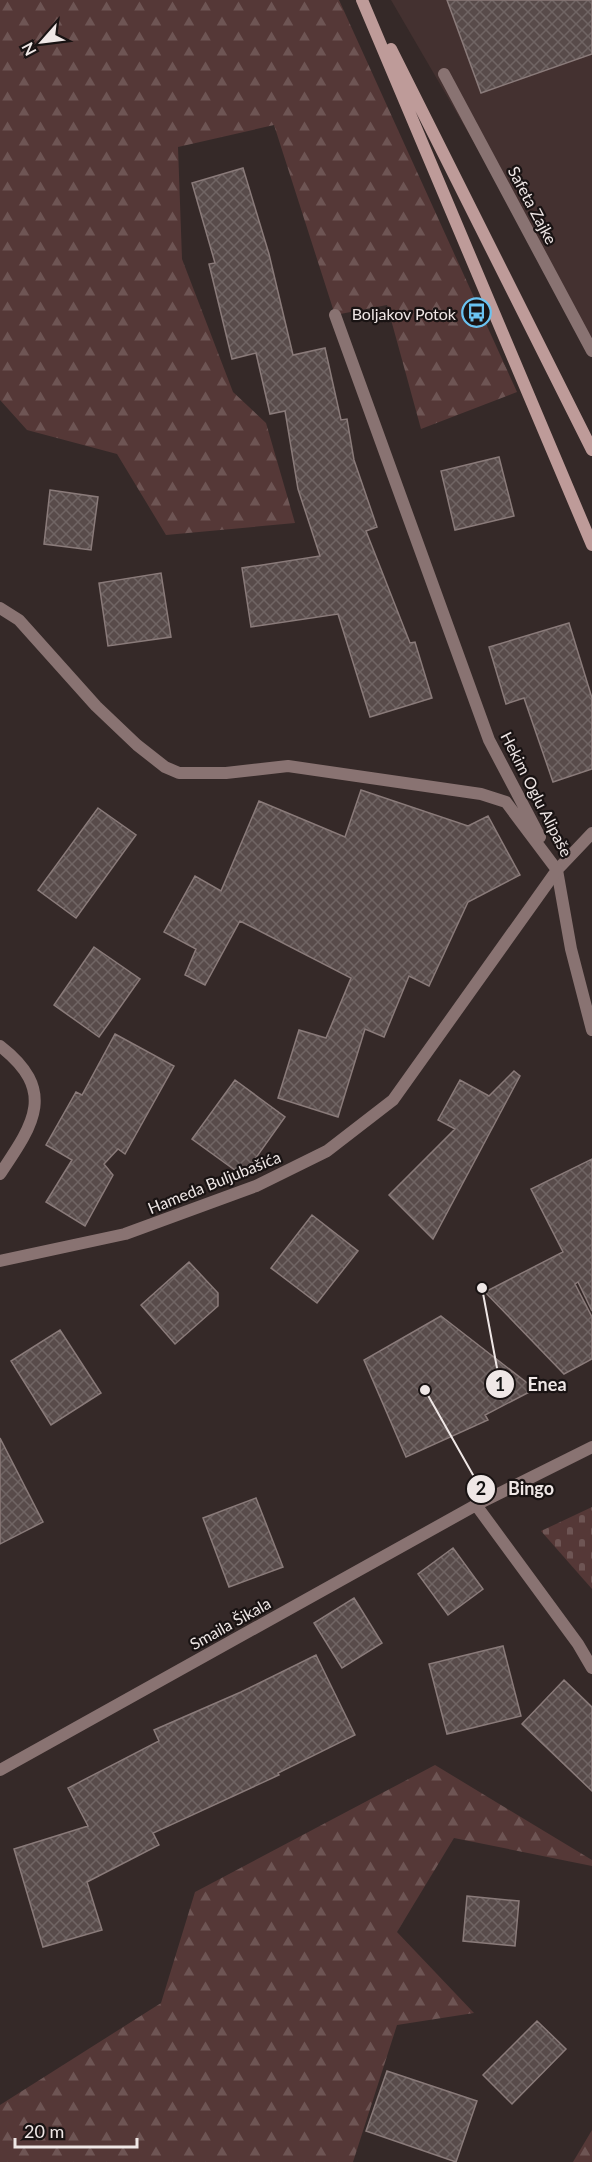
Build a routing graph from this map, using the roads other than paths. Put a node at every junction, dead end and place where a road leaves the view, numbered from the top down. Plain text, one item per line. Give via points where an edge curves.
1 (364, 0) edge
2 (444, 74) dead end
3 (335, 315) dead end
4 (592, 351) edge
5 (592, 450) edge
6 (592, 545) edge
7 (0, 608) edge
8 (592, 833) edge
9 (558, 870) junction
10 (592, 1030) edge
11 (0, 1046) edge
12 (0, 1174) edge
13 (0, 1261) edge
14 (592, 1447) edge
15 (476, 1505) junction
16 (578, 1644) junction
17 (592, 1660) edge
18 (592, 1668) edge
19 (0, 1770) edge

1 - 5 main road
1 - 6 main road
2 - 4 street, Safeta Zajke
3 - 9 street, Hekim Oglu Alipaše via 489,740
7 - 9 street, Hekim Oglu Alipaše via 19,620 96,706 165,767 193,774 288,766 481,794 506,802
8 - 9 street, Hameda Buljubašića
9 - 10 street via 571,949
9 - 13 street, Hameda Buljubašića via 393,1100 327,1151 256,1186 125,1234
11 - 12 street via 22,1067 32,1084 35,1108 24,1138
14 - 15 street, Smaila Šikala
15 - 16 street
15 - 19 street, Smaila Šikala
16 - 17 street
16 - 18 street

